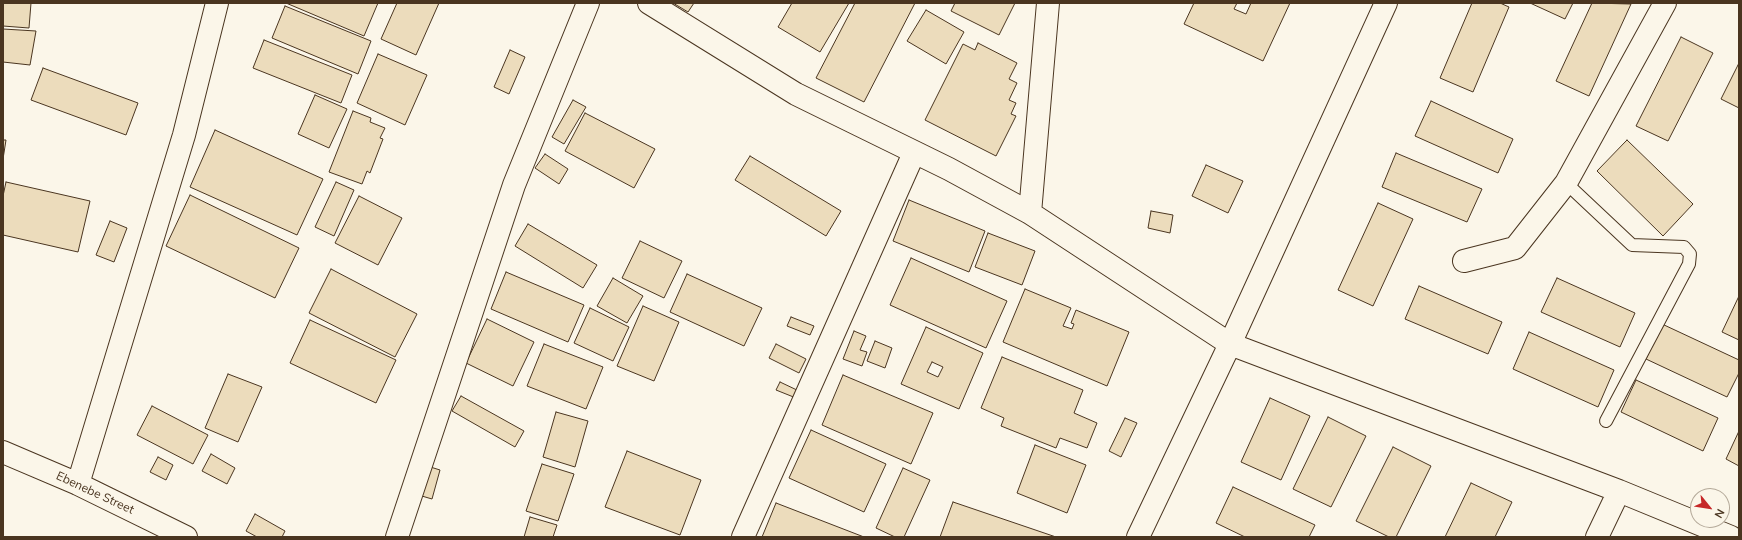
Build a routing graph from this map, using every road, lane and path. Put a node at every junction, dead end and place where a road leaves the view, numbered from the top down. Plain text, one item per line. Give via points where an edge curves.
1 (217, 3) edge
2 (588, 3) edge
3 (649, 3) edge
4 (1048, 3) edge
5 (1386, 3) edge
6 (1665, 3) edge
7 (914, 153) junction
8 (1566, 183) junction
9 (1030, 213) junction
10 (1464, 261) dead end
11 (1230, 344) junction
12 (1606, 421) dead end
13 (3, 452) edge
14 (78, 484) junction
15 (1618, 491) junction
16 (186, 537) edge
17 (397, 537) edge
18 (742, 537) edge
19 (1138, 537) edge
20 (1597, 537) edge
21 (1731, 537) edge

1 - 14 street via 184,135
2 - 17 street via 514,185
3 - 7 street via 796,94
4 - 9 street
5 - 11 street
6 - 8 street
7 - 9 street
7 - 18 street
8 - 10 street via 1515,248
8 - 12 lane via 1632,245 1684,246 1690,254 1689,264
9 - 11 street
11 - 15 street
11 - 19 street
13 - 14 street, Ebenebe Street
14 - 16 street, Ebenebe Street
15 - 20 street
15 - 21 street

